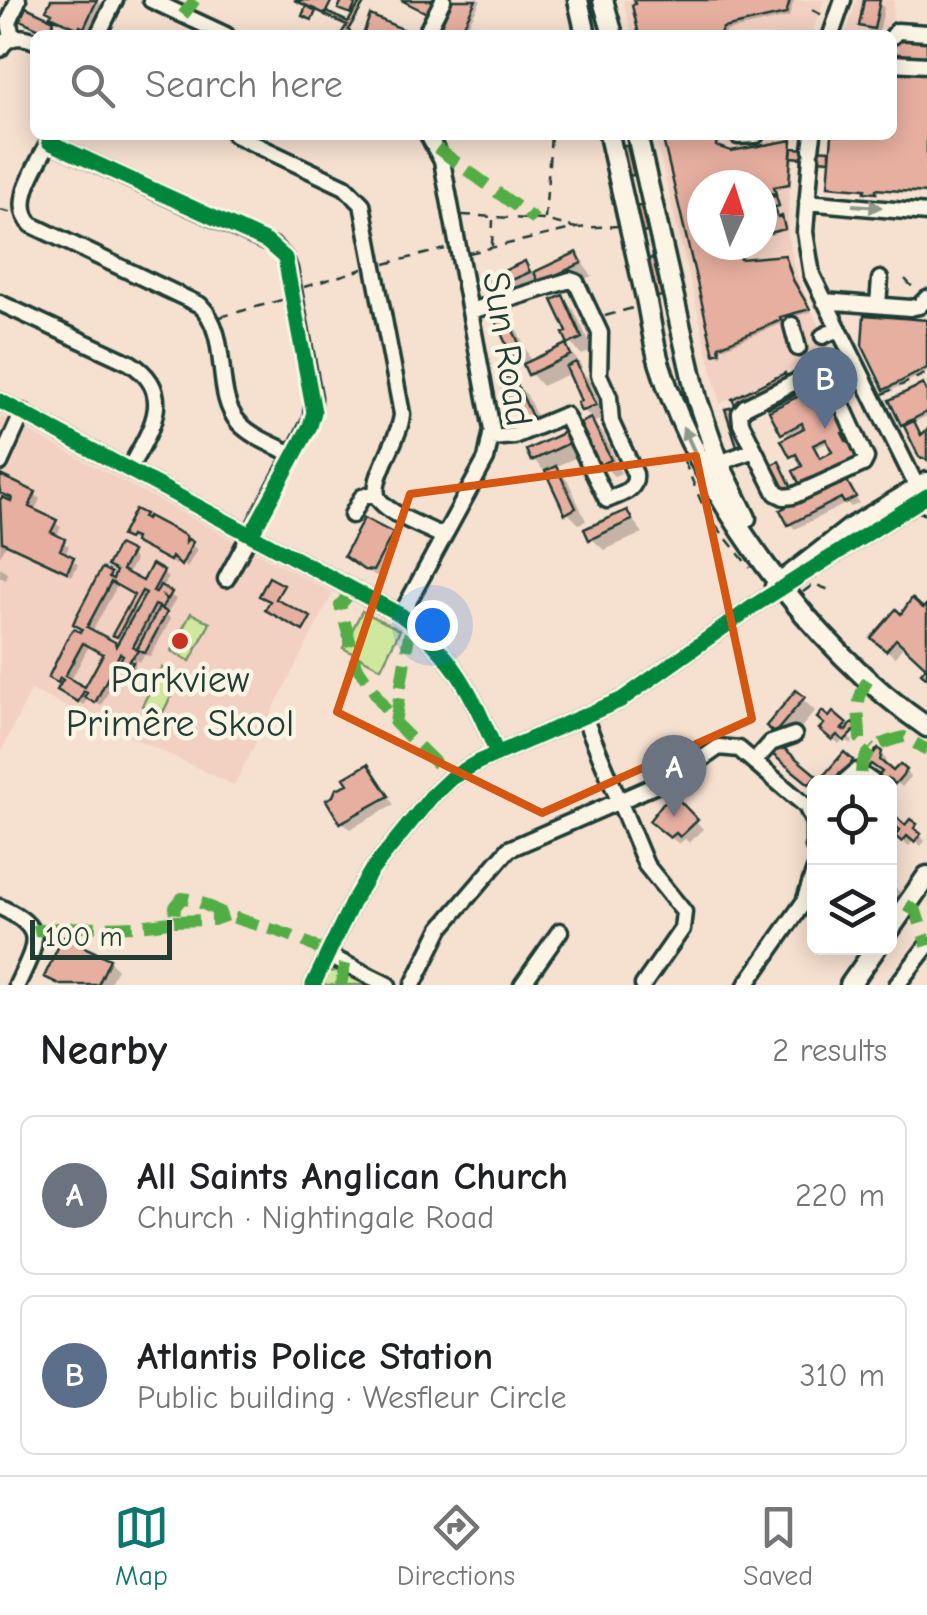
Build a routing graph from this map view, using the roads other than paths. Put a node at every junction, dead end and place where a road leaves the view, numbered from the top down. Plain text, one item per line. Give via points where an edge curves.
1 (18, 0) edge
2 (114, 0) edge
3 (151, 0) edge
4 (444, 0) edge
5 (842, 0) edge
6 (601, 4) edge
7 (584, 19) edge
8 (100, 30) edge
9 (215, 30) edge
10 (427, 30) edge
11 (609, 30) edge
12 (833, 30) edge
13 (897, 31) edge
14 (927, 33) edge
15 (12, 38) junction
16 (30, 39) edge
17 (0, 49) edge
18 (897, 62) edge
19 (927, 65) edge
20 (50, 140) edge
21 (55, 140) edge
22 (245, 140) edge
23 (431, 140) edge
24 (613, 140) edge
25 (613, 140) edge
26 (635, 140) edge
27 (635, 140) edge
28 (812, 147) edge
29 (807, 202) junction
30 (927, 213) edge
31 (880, 279) dead end
32 (926, 299) edge
33 (824, 301) junction
34 (0, 303) edge
35 (878, 305) junction
36 (470, 311) junction
37 (675, 320) junction
38 (657, 324) junction
39 (792, 325) dead end
40 (838, 329) junction
41 (823, 336) dead end
42 (798, 348) dead end
43 (692, 377) junction
44 (871, 396) junction
45 (0, 402) edge
46 (845, 406) junction
47 (675, 407) junction
48 (23, 412) junction
49 (491, 438) junction
50 (754, 450) junction
51 (294, 456) junction
52 (0, 462) edge
53 (719, 463) junction
54 (129, 469) junction
55 (924, 493) edge
56 (376, 494) junction
57 (352, 515) dead end
58 (251, 535) junction
59 (442, 536) junction
60 (226, 579) dead end
61 (787, 586) junction
62 (401, 616) junction
63 (584, 717) junction
64 (927, 726) edge
65 (794, 735) dead end
66 (496, 754) junction
67 (754, 762) junction
68 (620, 801) junction
69 (807, 808) edge
70 (927, 876) edge
71 (807, 893) edge
72 (0, 907) edge
73 (897, 919) edge
74 (560, 931) dead end
75 (927, 946) edge
76 (326, 955) junction
77 (871, 955) edge
78 (17, 985) edge
79 (312, 985) edge
80 (388, 985) edge
81 (413, 985) edge
82 (522, 985) edge
83 (643, 985) edge
84 (746, 985) edge
85 (850, 985) edge
86 (897, 985) edge

1 - 15 street via 8,22
2 - 8 street
3 - 9 street
4 - 10 street
5 - 12 street
6 - 7 street
6 - 11 main road
13 - 14 street
15 - 16 street
15 - 17 street
18 - 19 street
20 - 51 street via 22,213 32,225 194,301 212,318 233,415
21 - 51 street via 272,245 288,264 314,404
22 - 56 street via 350,190 364,210 402,414
23 - 36 street, Sun Road via 442,162
24 - 38 street
25 - 47 main road via 654,345
26 - 37 street
27 - 43 main road
28 - 29 street
29 -> 30 street
29 - 33 street via 807,254
31 - 35 street
32 - 35 street via 910,308
33 - 35 street
33 - 40 street
34 - 54 street via 130,363 146,377 156,396 155,418
36 - 49 street, Sun Road
36 - 49 street via 570,280 578,284 602,340 599,375 611,422 636,474 633,487 606,500 565,415
37 - 38 street
37 - 43 street
38 - 47 street
39 - 42 street
40 - 41 street
40 - 44 street
43 - 53 main road
44 - 46 street
44 - 55 street
45 - 48 street
46 - 50 street via 827,372 814,371 742,410
46 - 50 street via 866,455 863,464 784,497
61 -> 47 main road via 711,482
48 - 52 street
48 - 54 street
49 - 59 street, Sun Road
50 - 53 street
51 - 58 street
53 - 61 main road
54 - 58 street
55 - 61 street
56 - 57 street via 362,497
56 - 59 street via 385,506
58 - 60 street
58 - 62 street
59 - 62 street, Sun Road
61 - 63 street via 636,691
61 - 64 main road via 868,680
62 - 66 street via 462,676
63 - 66 street
63 - 68 street
65 - 67 street via 771,743
66 - 76 street via 460,772 432,797 371,871
67 - 68 street via 735,748 719,747 679,775
67 - 69 street
68 - 81 street via 504,853 441,928
68 - 83 street via 646,865 685,917
70 - 73 main road
71 - 84 street
72 - 78 street via 23,918 35,937
74 - 82 street
75 - 86 street
76 - 79 street
76 - 80 street
77 - 85 main road

